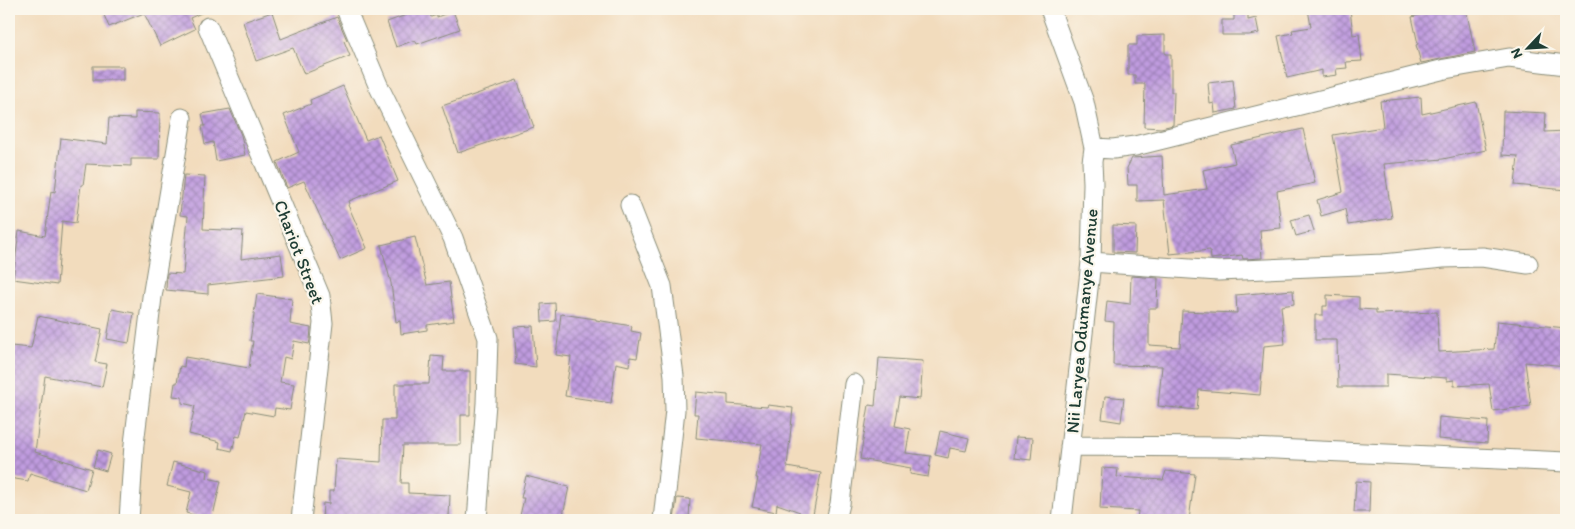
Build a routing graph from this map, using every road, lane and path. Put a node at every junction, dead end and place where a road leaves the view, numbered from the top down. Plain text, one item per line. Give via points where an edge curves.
1 (346, 9) edge
2 (1050, 9) edge
3 (208, 27) dead end
4 (1566, 65) edge
5 (182, 118) dead end
6 (1094, 148) junction
7 (630, 205) dead end
8 (1091, 262) junction
9 (1528, 264) dead end
10 (854, 384) dead end
11 (1070, 446) junction
12 (1566, 462) edge
13 (129, 520) edge
14 (301, 520) edge
15 (477, 520) edge
16 (663, 520) edge
17 (836, 520) edge
18 (1062, 520) edge

1 - 15 street via 378,85 453,238 488,338
2 - 6 street, Nii Laryea Odumanye Avenue via 1084,102
3 - 14 street, Chariot Street via 320,296 323,323
4 - 6 street via 1509,58 1446,68 1136,146
5 - 13 street via 152,297 134,444
6 - 8 street, Nii Laryea Odumanye Avenue
7 - 16 street via 662,286 674,376 675,410
8 - 9 street via 1218,271 1482,257
8 - 11 street, Nii Laryea Odumanye Avenue
10 - 17 street
11 - 12 street via 1230,447
11 - 18 street, Nii Laryea Odumanye Avenue

